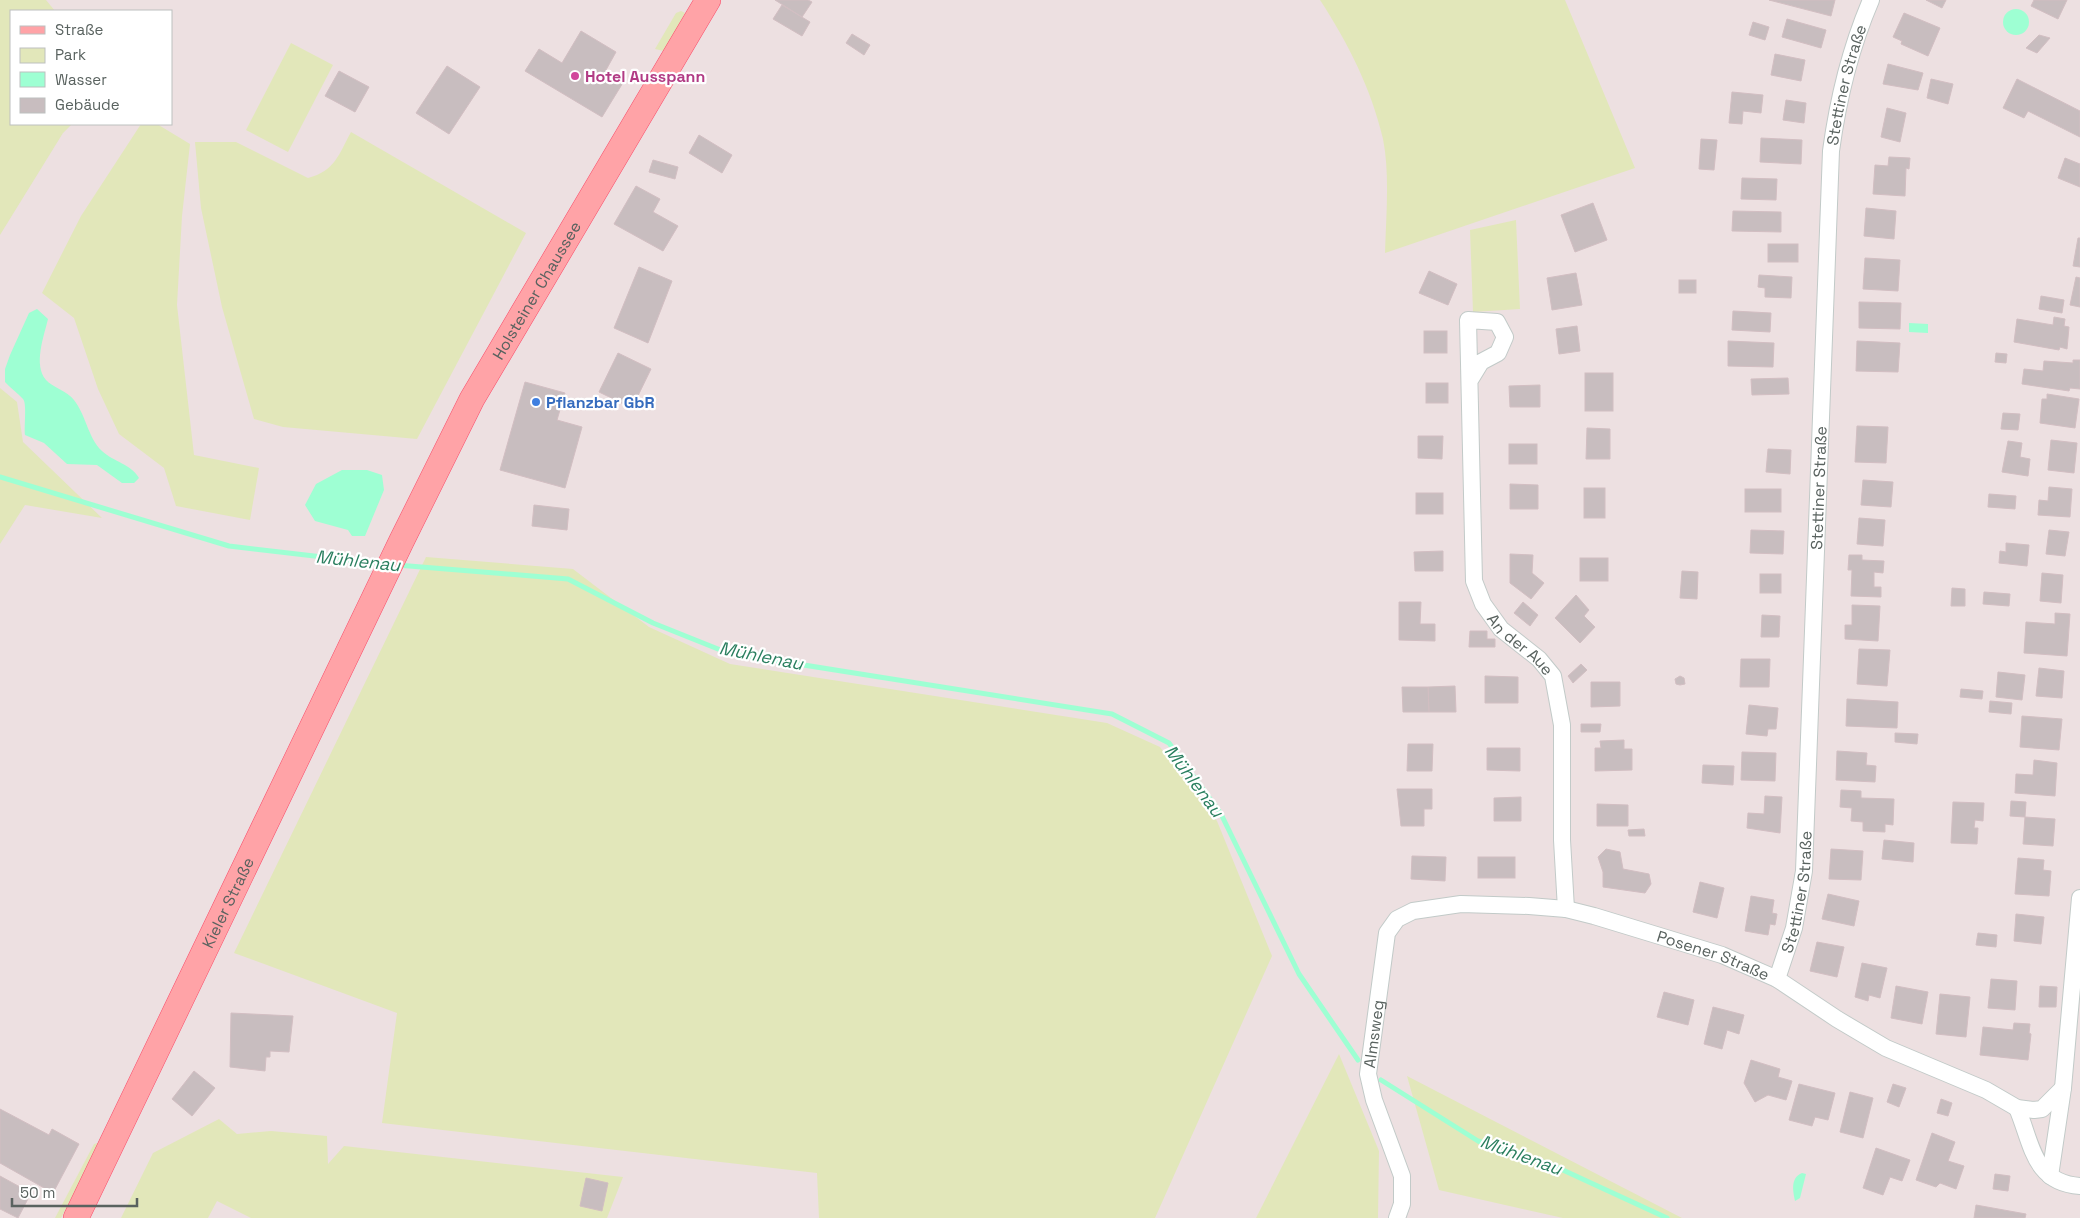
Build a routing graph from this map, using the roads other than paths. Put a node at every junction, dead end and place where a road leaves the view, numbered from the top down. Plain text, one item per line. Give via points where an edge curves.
1 (708, 0) edge
2 (1871, 0) edge
3 (1470, 380) dead end
4 (378, 588) joint
5 (2080, 898) edge
6 (1566, 910) junction
7 (1388, 933) joint
8 (1777, 979) junction
9 (2063, 1088) junction
10 (2017, 1108) junction
11 (2050, 1176) junction
12 (2080, 1186) edge
13 (76, 1218) edge
14 (1397, 1218) edge

1 - 4 main road, Holsteiner Chaussee via 476,390
2 - 8 street, Stettiner Straße via 1850,55 1831,152 1804,871 1794,928
3 - 6 street, An der Aue via 1474,581 1482,604 1501,629 1539,659 1553,676 1562,725
4 - 13 main road, Kieler Straße
5 - 9 street
6 - 7 street, Posener Straße via 1486,904 1440,907 1413,911 1397,919
6 - 8 street, Posener Straße via 1722,955
7 - 14 street, Almsweg via 1368,1074 1374,1100 1402,1176 1402,1204
8 - 10 street, Posener Straße via 1886,1048 1986,1090
9 - 10 street, Posener Straße via 2042,1109
9 - 11 street
10 - 11 street via 2034,1157
11 - 12 street via 2058,1183

